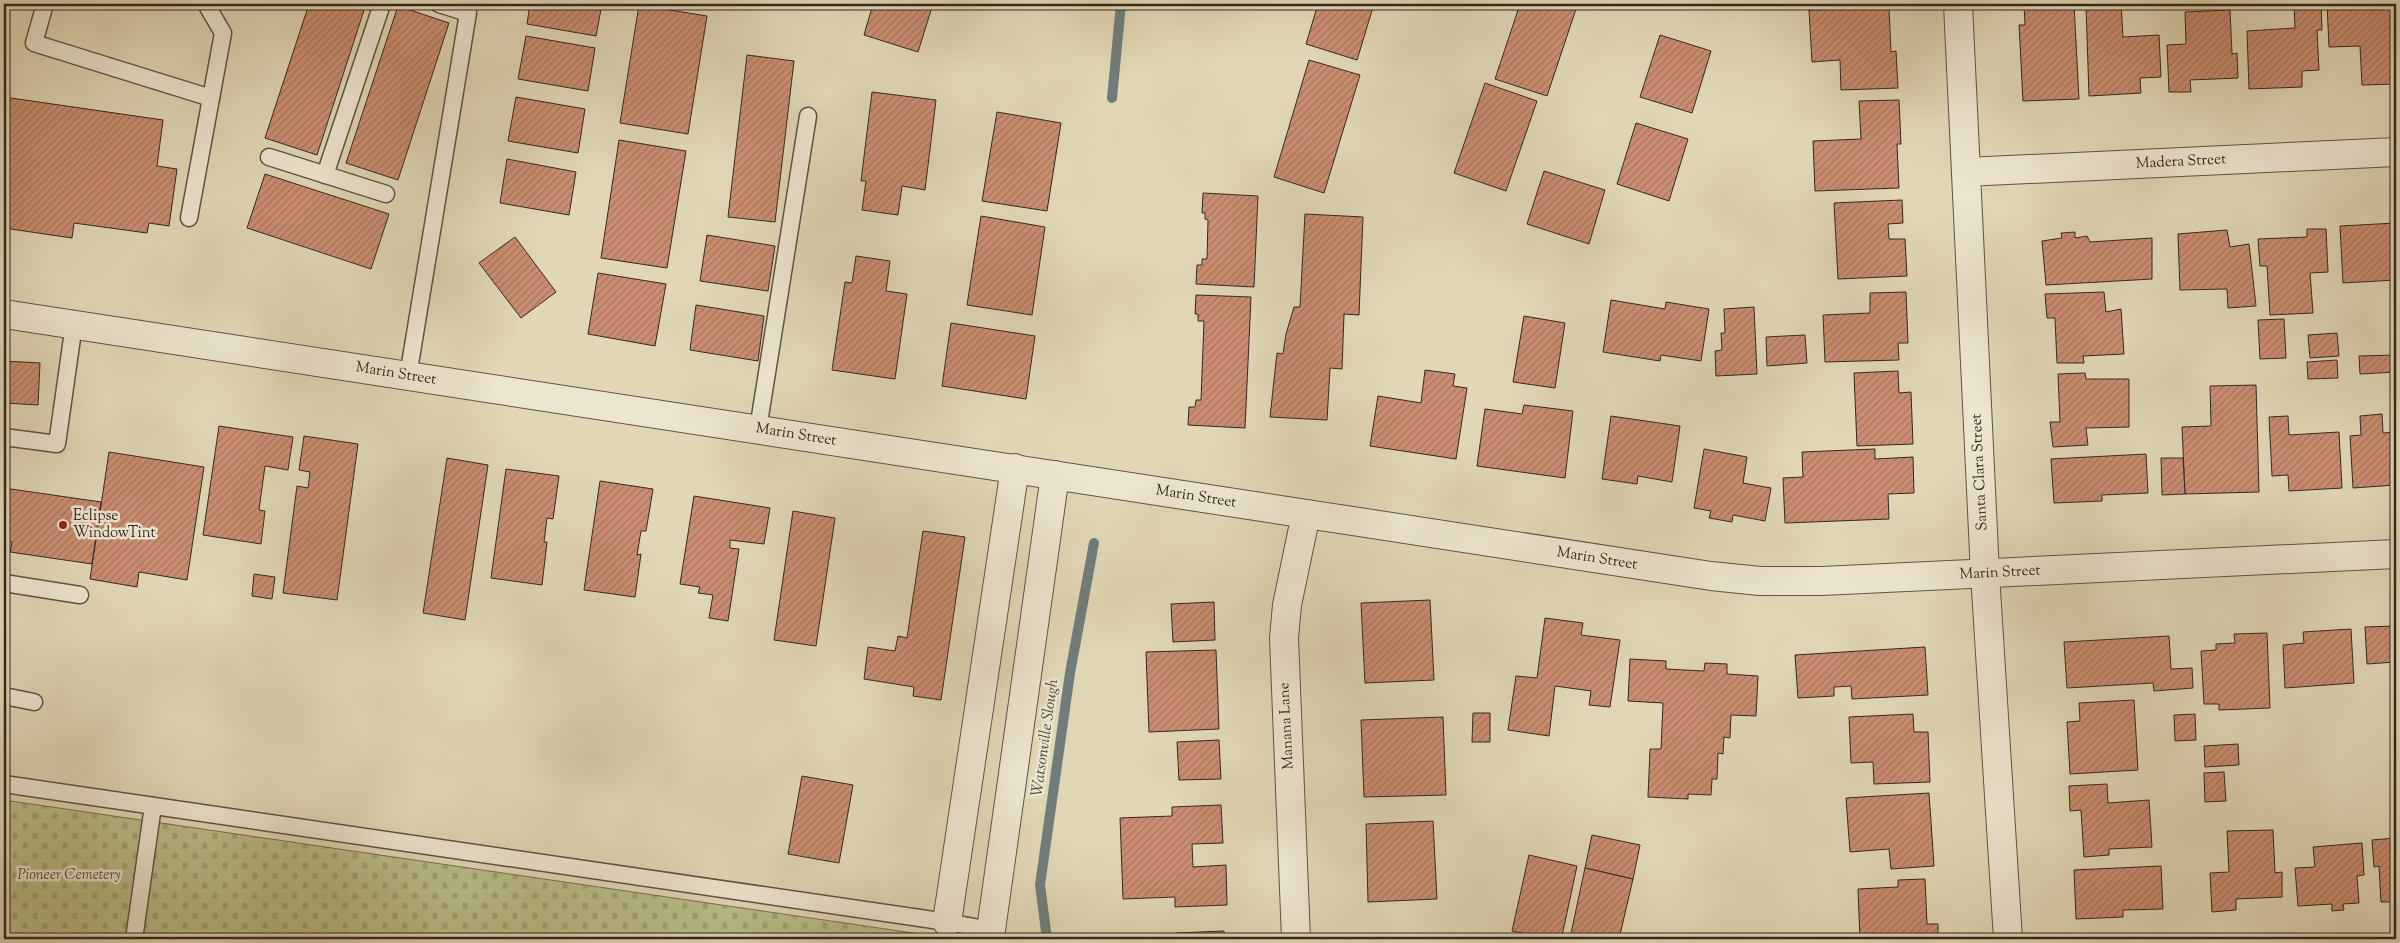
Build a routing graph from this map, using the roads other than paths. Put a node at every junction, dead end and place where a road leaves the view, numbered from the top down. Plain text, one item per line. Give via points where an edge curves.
1 (45, 4) edge
2 (208, 4) edge
3 (382, 4) edge
4 (439, 4) edge
5 (1958, 4) edge
6 (211, 98) junction
7 (808, 116) dead end
8 (2396, 152) edge
9 (269, 158) dead end
10 (1966, 172) junction
11 (325, 175) junction
12 (386, 194) dead end
13 (189, 218) dead end
14 (4, 314) edge
15 (74, 324) junction
16 (408, 376) junction
17 (758, 429) junction
18 (4, 437) edge
19 (1015, 468) junction
20 (1055, 475) junction
21 (1306, 514) junction
22 (2396, 554) edge
23 (1985, 574) junction
24 (4, 584) edge
25 (80, 595) dead end
26 (4, 696) edge
27 (34, 702) dead end
28 (4, 784) edge
29 (153, 806) junction
30 (946, 922) junction
31 (991, 935) edge
32 (134, 939) edge
33 (1296, 939) edge
34 (2008, 939) edge

1 - 6 lane via 34,43
2 - 6 lane via 223,33
3 - 11 lane
4 - 16 lane via 468,13
5 - 10 street, Santa Clara Street
6 - 13 lane
7 - 17 lane
8 - 10 street, Madera Street
9 - 11 lane
10 - 23 street, Santa Clara Street
11 - 12 lane
14 - 15 street, Marin Street
15 - 16 street, Marin Street
15 - 18 lane via 57,444
16 - 17 street, Marin Street
17 - 19 street, Marin Street
19 - 20 street, Marin Street
19 - 30 street
20 - 21 street, Marin Street
20 - 31 street
21 - 23 street, Marin Street via 1701,575 1760,581
21 - 33 street, Manana Lane via 1287,605 1284,638
22 - 23 street, Marin Street
23 - 34 street, Santa Clara Street
24 - 25 lane
26 - 27 lane
28 - 29 lane
29 - 30 lane
29 - 32 lane
30 - 31 lane

